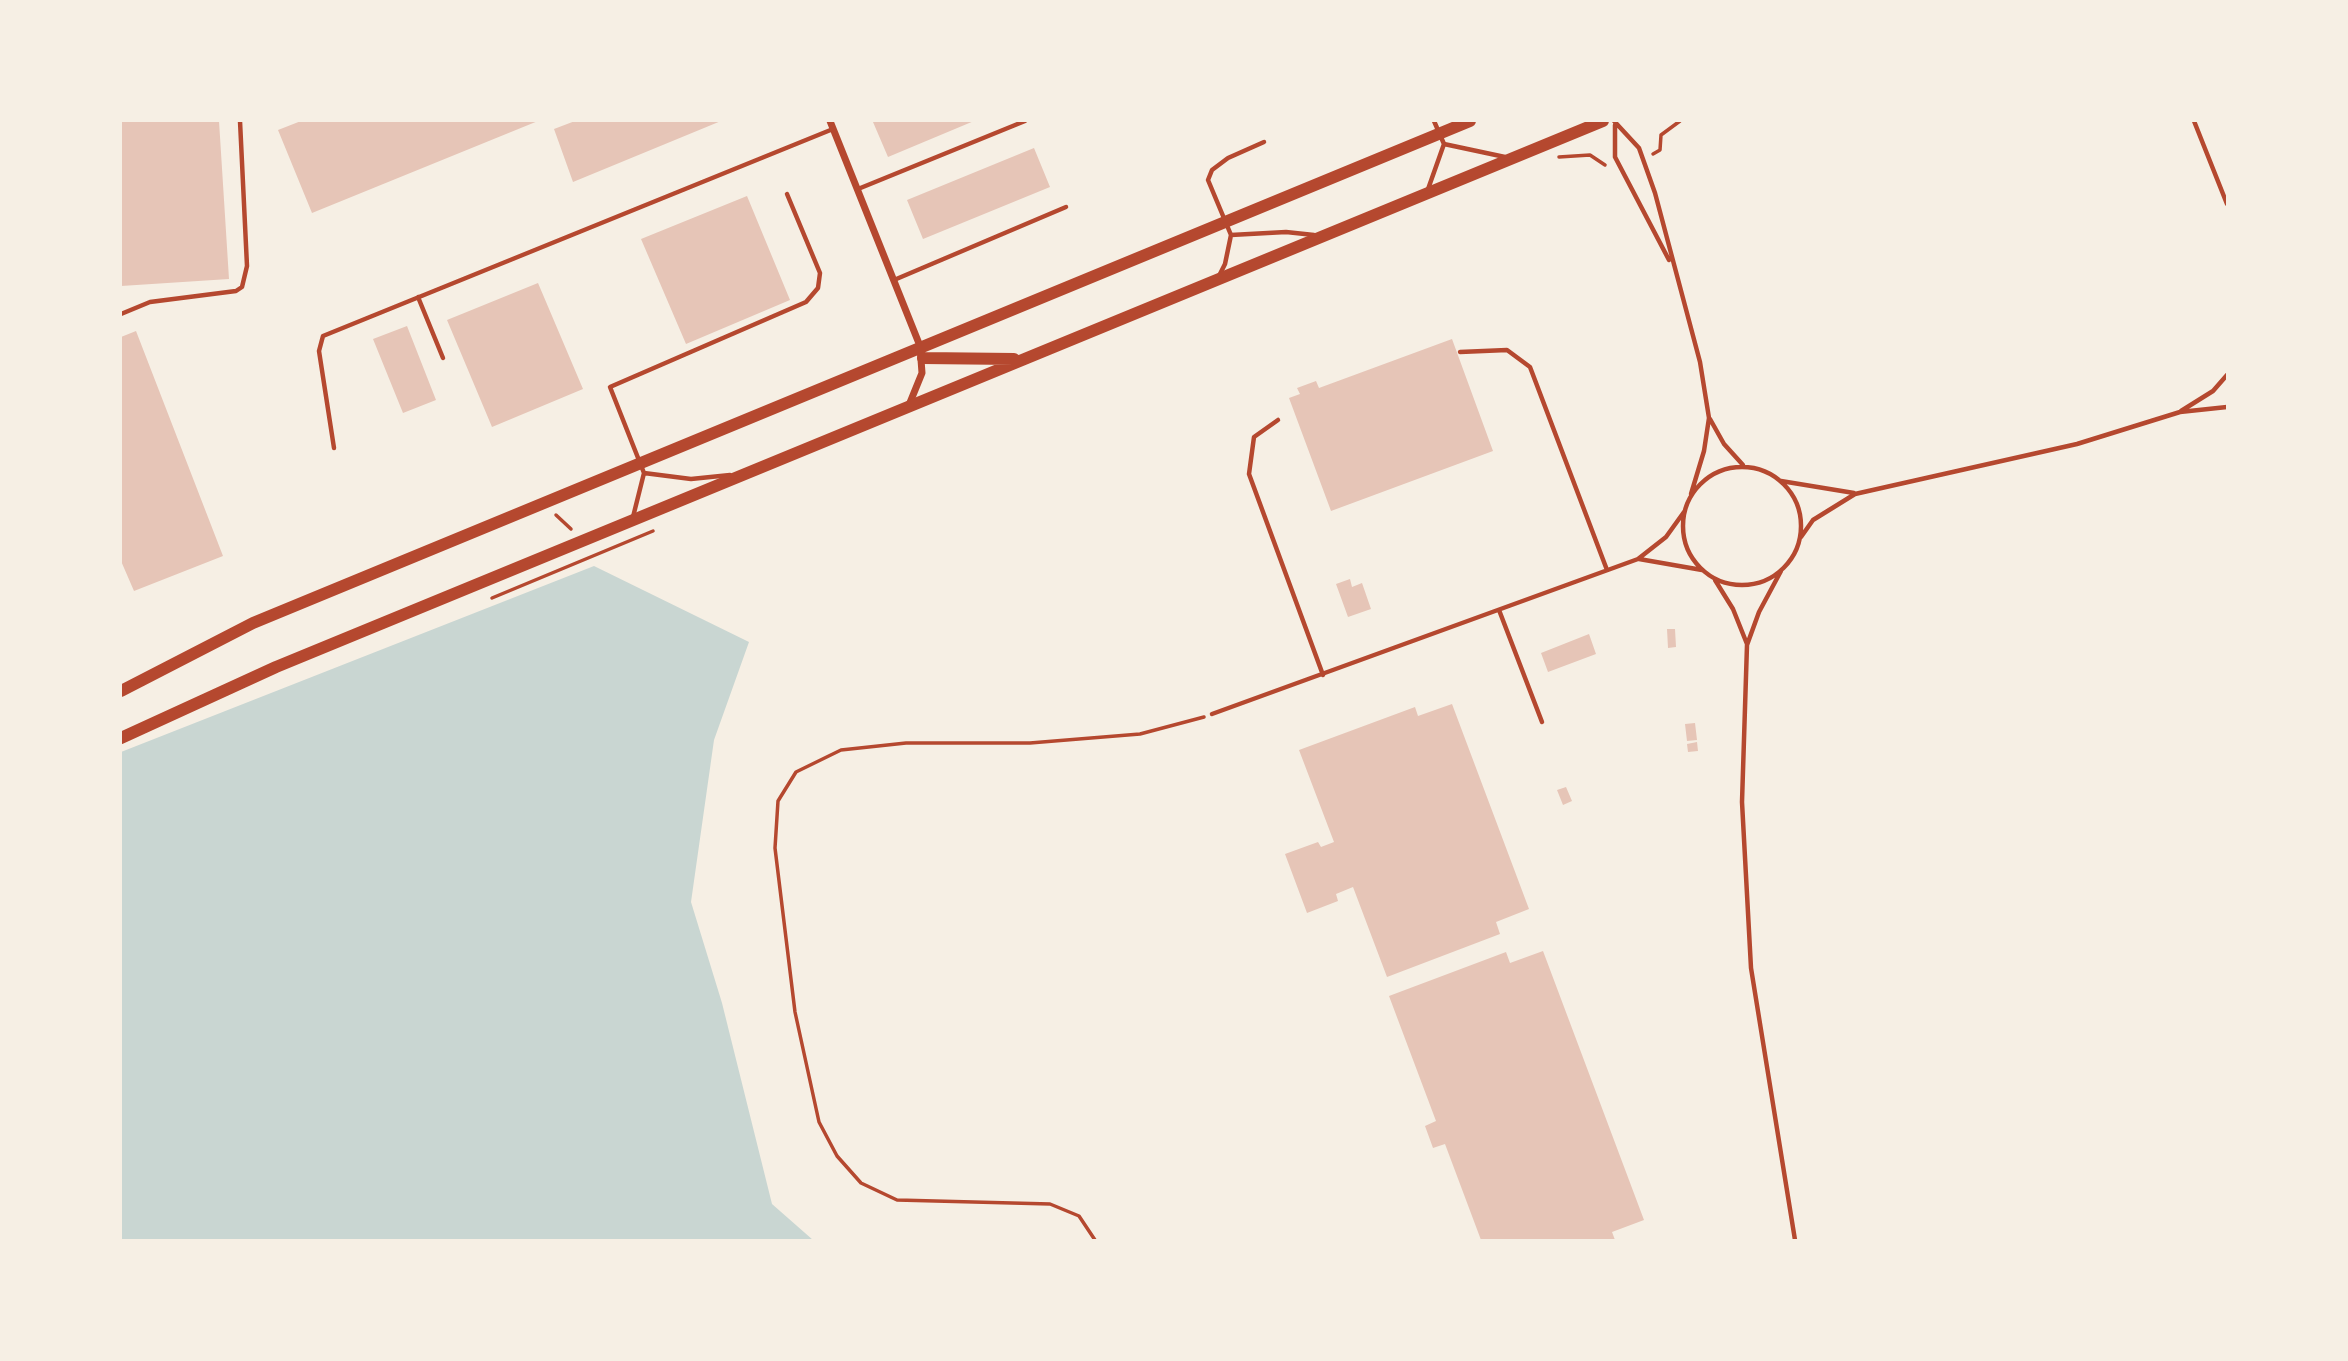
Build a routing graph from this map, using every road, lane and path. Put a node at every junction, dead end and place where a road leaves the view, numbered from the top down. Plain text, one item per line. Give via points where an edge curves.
1 (240, 121) edge
2 (1025, 121) edge
3 (1434, 121) edge
4 (1470, 121) edge
5 (1680, 121) edge
6 (2194, 121) edge
7 (1611, 122) edge
8 (831, 125) edge
9 (1442, 139) junction
10 (1264, 142) dead end
11 (1558, 157) dead end
12 (1512, 158) junction
13 (1643, 158) junction
14 (1620, 168) junction
15 (857, 190) junction
16 (1426, 193) junction
17 (787, 194) dead end
18 (2227, 204) edge
19 (1066, 207) dead end
20 (1226, 220) junction
21 (1231, 235) junction
22 (1321, 236) junction
23 (1672, 265) junction
24 (1217, 279) junction
25 (894, 280) junction
26 (418, 297) junction
27 (121, 314) edge
28 (921, 352) junction
29 (1460, 352) dead end
30 (443, 358) dead end
31 (1021, 359) junction
32 (2227, 375) edge
33 (909, 404) junction
34 (2227, 407) edge
35 (2180, 412) junction
36 (1709, 418) junction
37 (1278, 420) dead end
38 (334, 448) dead end
39 (1743, 466) junction
40 (642, 467) junction
41 (742, 474) junction
42 (1781, 481) junction
43 (1690, 494) junction
44 (1855, 494) junction
45 (542, 502) junction
46 (1684, 512) junction
47 (632, 519) junction
48 (664, 526) dead end
49 (1801, 537) junction
50 (582, 540) junction
51 (590, 559) junction
52 (1638, 559) junction
53 (1607, 570) junction
54 (1702, 570) junction
55 (1781, 571) junction
56 (1715, 579) junction
57 (486, 600) dead end
58 (1499, 610) junction
59 (1747, 645) junction
60 (1323, 675) junction
61 (121, 691) edge
62 (1212, 714) joint
63 (1542, 722) dead end
64 (121, 737) edge
65 (1095, 1240) edge
66 (1796, 1240) edge

1 - 27 lane via 247,266 242,287 150,302
2 - 15 lane
3 - 9 lane
4 - 9 street
5 - 13 path via 1661,135 1660,150
6 - 18 lane
7 - 12 street
7 - 13 lane via 1639,148
7 - 14 lane
8 - 15 street
8 - 26 lane
9 - 12 lane
9 - 16 lane
9 - 20 street
10 - 20 lane via 1212,170 1208,180
11 - 14 path via 1590,155 1614,170
12 - 16 street
13 - 23 lane
14 - 23 lane
15 - 25 street
16 - 22 street
17 - 40 lane via 820,273 818,288 806,302 610,387
19 - 25 lane
20 - 21 lane
20 - 28 street
21 - 22 lane via 1286,232
21 - 24 lane
22 - 24 street
23 - 36 lane via 1687,307
24 - 31 street
25 - 28 street
26 - 30 lane
26 - 38 lane via 329,333 319,342
28 - 31 street
28 - 33 street via 922,373
28 - 40 street
29 - 53 lane via 1507,350 1530,367
31 - 33 street
32 - 35 lane via 2213,391
33 - 41 street
34 - 35 lane
35 - 44 lane via 2077,444
36 - 39 lane
36 - 43 lane
37 - 60 lane via 1254,437 1249,474
39 - 42 lane via 1763,470
39 - 43 lane via 1713,474
40 - 41 lane via 691,479
40 - 45 street
40 - 47 lane
41 - 47 street
42 - 44 lane
42 - 49 lane via 1798,506
43 - 46 lane
44 - 49 lane via 1813,520
45 - 50 path
45 - 61 street via 253,623
46 - 52 lane via 1666,537
46 - 54 lane via 1685,544
47 - 50 street
48 - 51 path
49 - 55 lane
50 - 51 path
50 - 64 street
51 - 57 path
52 - 53 lane
52 - 54 lane
53 - 58 lane
54 - 56 lane
55 - 56 lane via 1749,585
55 - 59 lane
56 - 59 lane
58 - 60 lane
58 - 63 lane
59 - 66 lane via 1744,894 1751,968
60 - 62 lane
62 - 65 path via 1140,734 1030,743 906,743 841,750 796,772 778,801 775,848 795,1012 819,1122 837,1156 861,1183 897,1200 1050,1205 1079,1216

